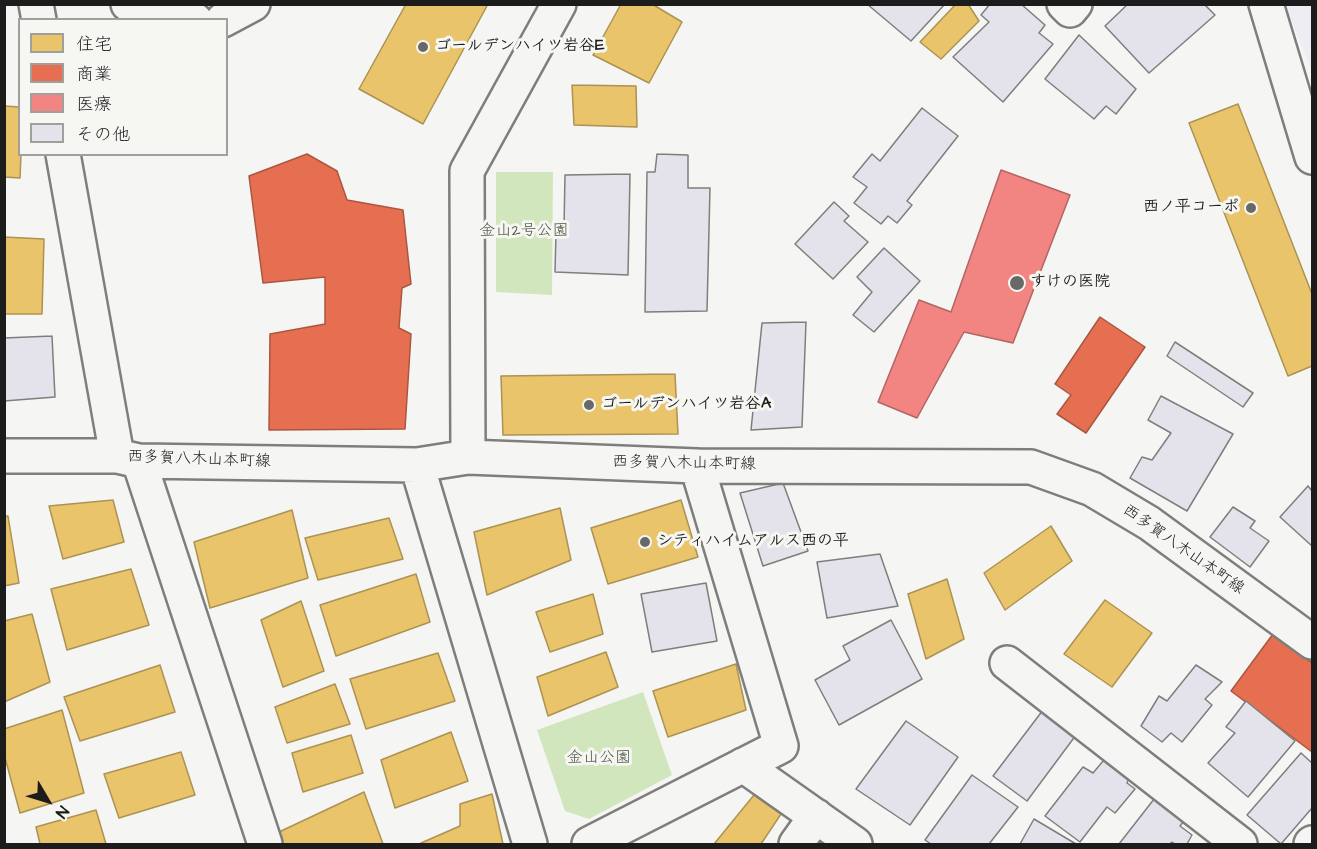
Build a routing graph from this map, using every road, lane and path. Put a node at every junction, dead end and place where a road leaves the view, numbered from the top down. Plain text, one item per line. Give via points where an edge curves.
1 (128, 4) edge
2 (253, 4) edge
3 (559, 4) edge
4 (1064, 4) edge
5 (1075, 4) edge
6 (1266, 4) edge
7 (187, 18) edge
8 (227, 18) edge
9 (63, 156) edge
10 (1312, 157) edge
11 (4, 456) edge
12 (468, 457) junction
13 (128, 458) junction
14 (417, 465) junction
15 (697, 466) junction
16 (1312, 642) edge
17 (1007, 663) dead end
18 (743, 765) junction
19 (816, 816) junction
20 (265, 844) edge
21 (530, 844) edge
22 (589, 844) edge
23 (795, 844) edge
24 (855, 844) edge
25 (1240, 844) edge

1 - 7 street
2 - 8 street
3 - 12 street via 467,171
4 - 5 street via 1070,10
6 - 10 street
9 - 13 street
11 - 13 street, 西多賀八木山本町線
12 - 14 street, 西多賀八木山本町線
12 - 15 street, 西多賀八木山本町線
13 - 14 street, 西多賀八木山本町線
13 - 20 street
14 - 21 street
15 - 16 street, 西多賀八木山本町線 via 1032,467 1092,489 1149,523
15 - 18 street via 781,746
17 - 25 street
18 - 19 street
18 - 22 street
19 - 23 street
19 - 24 street

